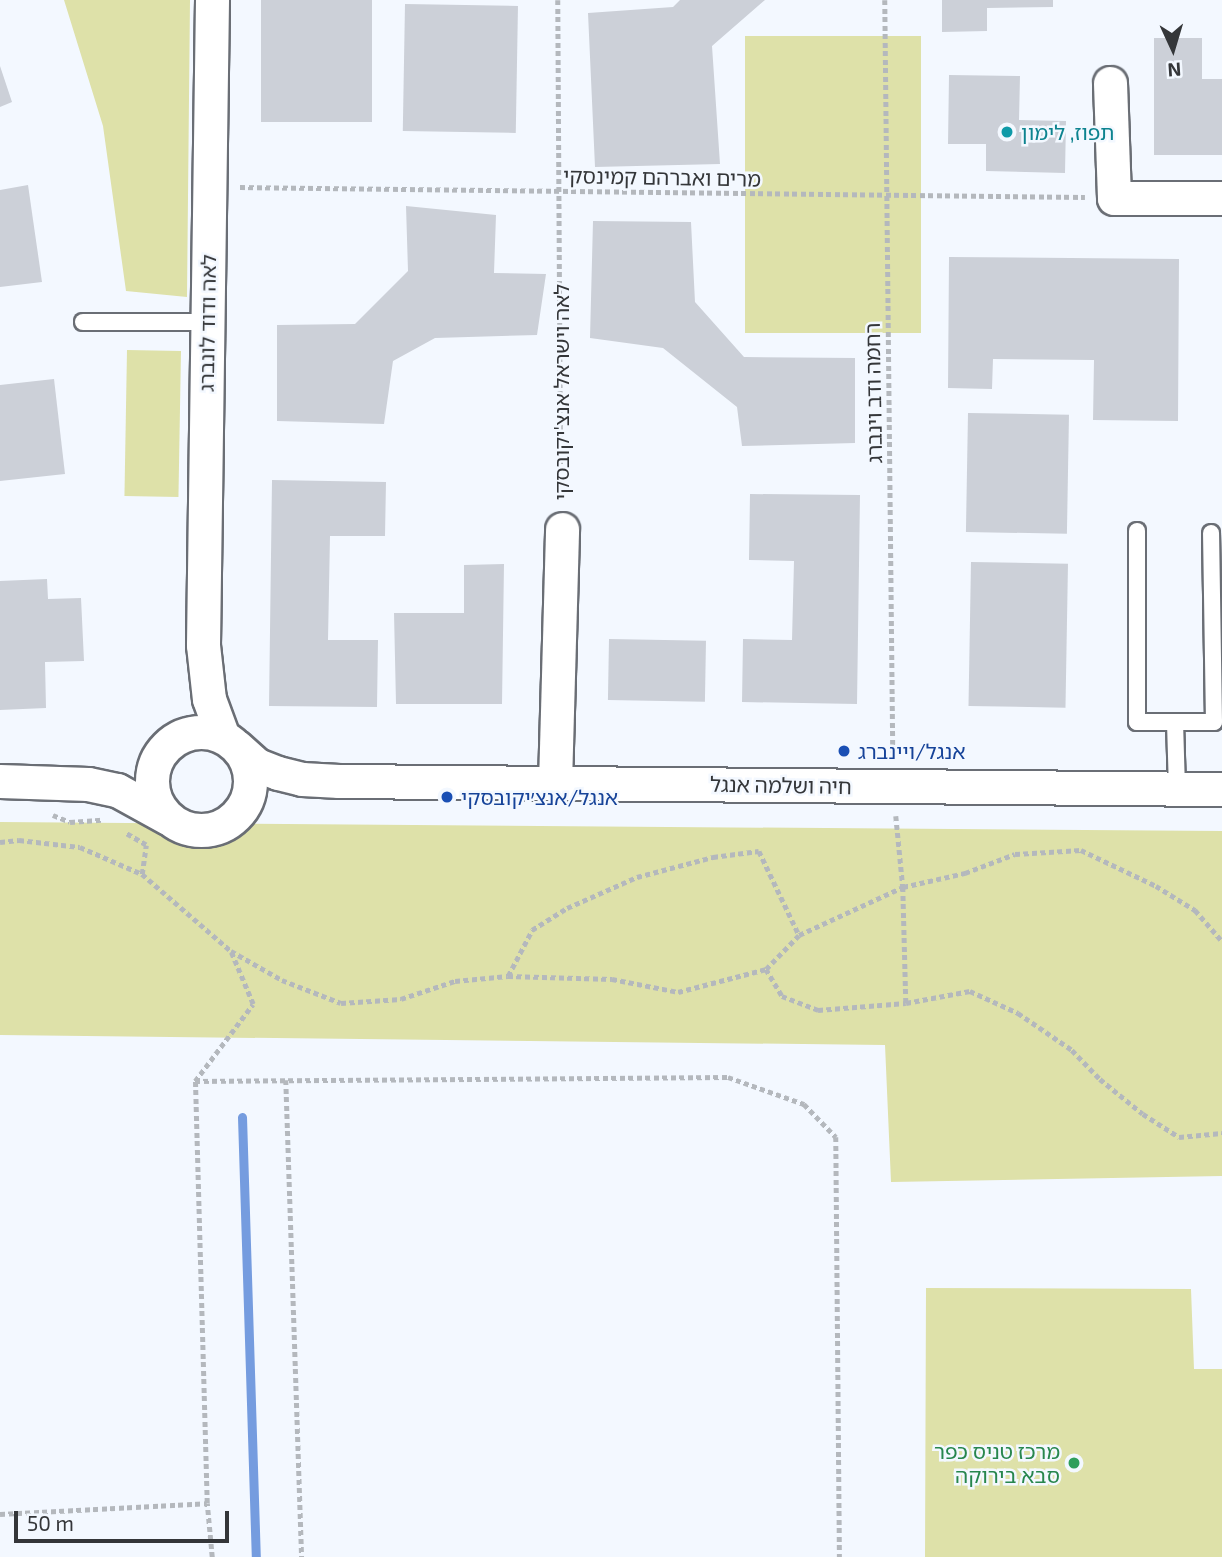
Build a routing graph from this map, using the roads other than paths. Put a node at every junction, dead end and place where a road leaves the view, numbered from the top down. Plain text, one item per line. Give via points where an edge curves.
1 (212, 0) edge
2 (1110, 83) dead end
3 (1222, 198) edge
4 (83, 322) dead end
5 (207, 322) junction
6 (562, 529) road end
7 (1137, 531) dead end
8 (1211, 533) dead end
9 (203, 645) junction
10 (1175, 722) junction
11 (230, 742) junction
12 (163, 751) junction
13 (0, 781) edge
14 (67, 781) junction
15 (340, 781) junction
16 (555, 783) junction
17 (1177, 789) junction
18 (1222, 789) edge
19 (170, 818) junction
20 (231, 819) junction

1 - 5 street, לאה ודוד לונברג
2 - 3 street via 1114,198
4 - 5 lane
5 - 9 street, לאה ודוד לונברג
6 - 16 street, לאה וישראל אנצ'יקובסקי
7 - 10 lane via 1137,722
8 - 10 lane via 1214,722
9 - 11 street, לאה ודוד לונברג via 209,699
9 - 12 street, לאה ודוד לונברג via 192,706
10 - 17 lane
11 - 12 street via 198,732 182,735
11 - 15 street, חיה ושלמה אנגל via 257,765 278,773
11 - 20 street via 246,761 249,791 243,807
12 - 14 street via 113,773
12 - 19 street via 152,773 153,790
13 - 14 street
14 - 19 street via 117,790
15 - 16 street, חיה ושלמה אנגל
15 - 20 street, חיה ושלמה אנגל via 280,796
16 - 17 street, חיה ושלמה אנגל
17 - 18 street, חיה ושלמה אנגל
19 - 20 street via 199,829

